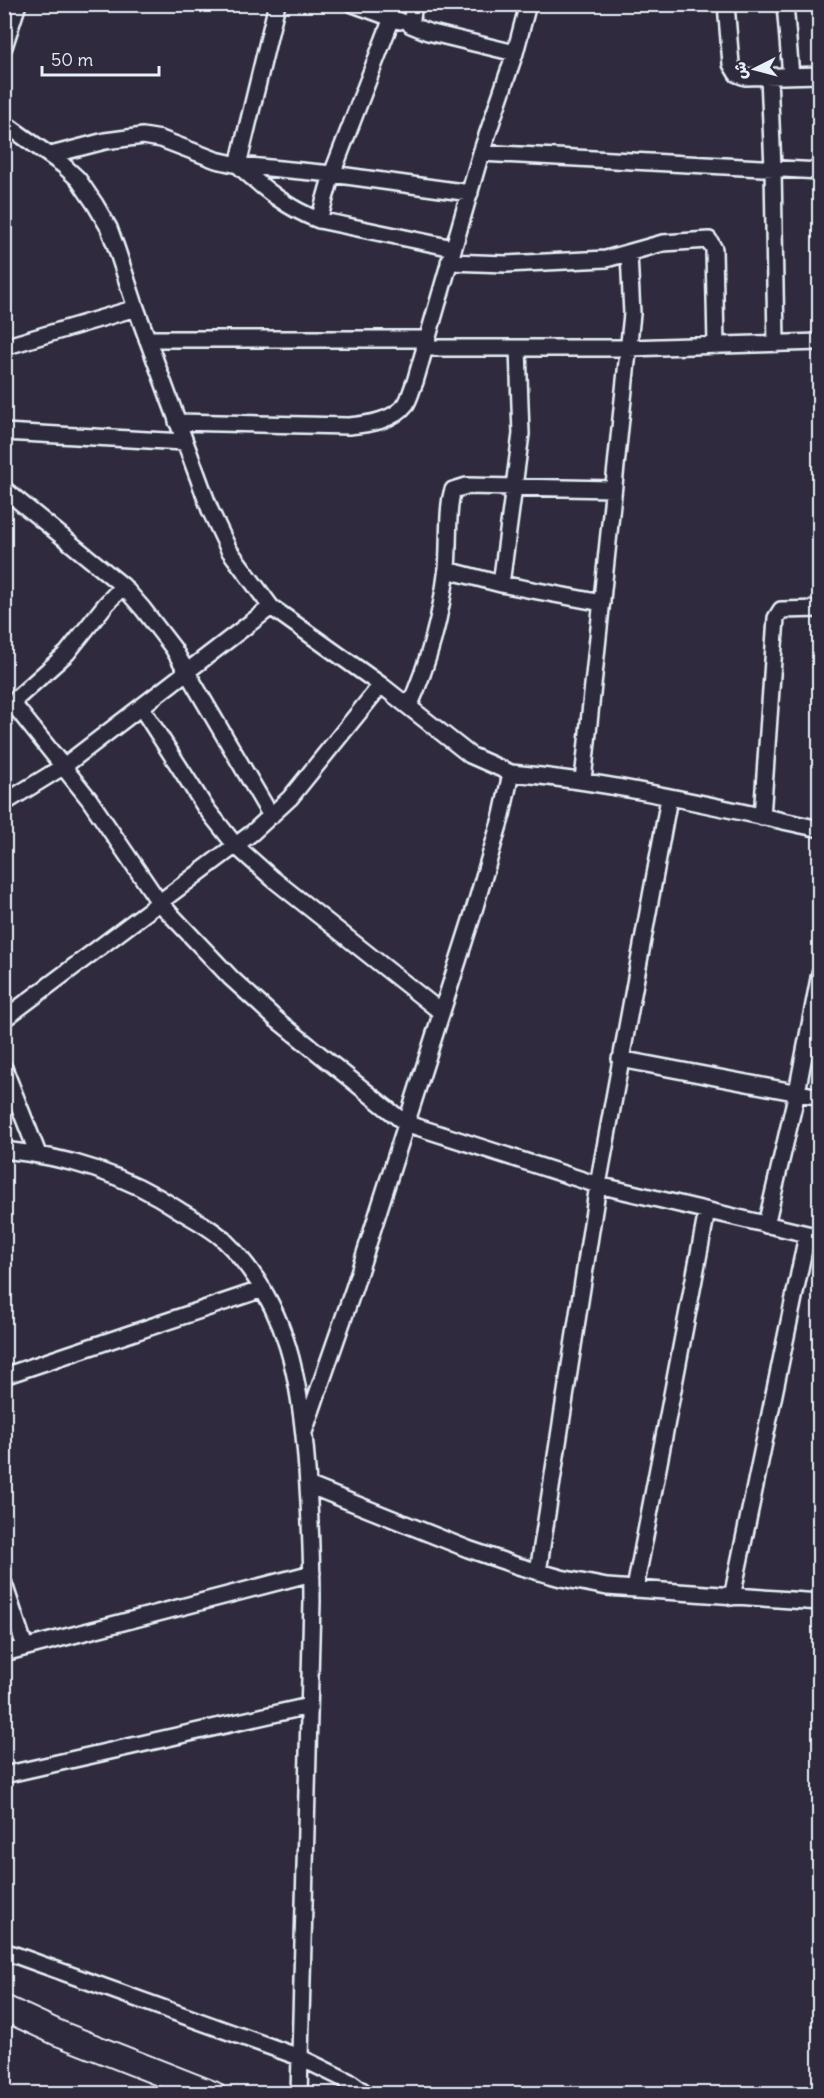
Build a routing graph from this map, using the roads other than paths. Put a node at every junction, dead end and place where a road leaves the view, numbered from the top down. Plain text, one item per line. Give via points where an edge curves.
1 (18, 4) edge
2 (277, 4) edge
3 (353, 4) edge
4 (414, 4) edge
5 (528, 4) edge
6 (726, 4) edge
7 (785, 4) edge
8 (392, 18) junction
9 (411, 25) junction
10 (4, 47) edge
11 (515, 53) junction
12 (819, 75) edge
13 (791, 76) junction
14 (769, 77) junction
15 (4, 123) edge
16 (481, 153) junction
17 (51, 156) junction
18 (238, 165) junction
19 (773, 168) junction
20 (819, 171) edge
21 (332, 174) junction
22 (470, 193) junction
23 (320, 220) junction
24 (629, 254) junction
25 (451, 255) junction
26 (136, 308) junction
27 (147, 339) junction
28 (819, 342) edge
29 (426, 344) junction
30 (776, 345) junction
31 (716, 346) junction
32 (4, 347) edge
33 (518, 348) junction
34 (628, 348) junction
35 (177, 422) junction
36 (6, 435) edge
37 (184, 442) junction
38 (513, 487) junction
39 (4, 489) edge
40 (613, 489) junction
41 (447, 570) junction
42 (501, 584) junction
43 (123, 586) junction
44 (602, 603) junction
45 (271, 607) junction
46 (819, 609) edge
47 (188, 672) junction
48 (381, 685) junction
49 (141, 707) junction
50 (409, 707) junction
51 (64, 766) junction
52 (511, 773) junction
53 (584, 780) junction
54 (669, 798) junction
55 (4, 803) edge
56 (271, 816) junction
57 (762, 817) junction
58 (819, 829) edge
59 (236, 846) junction
60 (159, 902) junction
61 (819, 973) edge
62 (441, 1012) junction
63 (4, 1019) edge
64 (620, 1059) junction
65 (4, 1068) edge
66 (797, 1092) junction
67 (819, 1097) edge
68 (405, 1123) junction
69 (4, 1150) edge
70 (38, 1154) junction
71 (598, 1185) junction
72 (707, 1211) junction
73 (766, 1225) junction
74 (813, 1236) edge
75 (263, 1289) junction
76 (4, 1376) edge
77 (304, 1432) junction
78 (308, 1485) junction
79 (538, 1572) junction
80 (312, 1573) junction
81 (4, 1584) edge
82 (635, 1589) junction
83 (732, 1597) junction
84 (819, 1602) edge
85 (25, 1647) junction
86 (4, 1653) edge
87 (309, 1706) junction
88 (4, 1775) edge
89 (4, 1951) edge
90 (4, 2008) edge
91 (299, 2057) junction
92 (213, 2094) edge
93 (299, 2094) edge
94 (367, 2094) edge

1 - 10 street
2 - 18 street
3 - 8 street
4 - 9 street
5 - 11 street
6 - 14 street via 733,70 745,77
7 - 13 street
8 - 9 street
8 - 21 street
9 - 11 street
11 - 16 street
12 - 13 street
13 - 14 street
14 - 19 street
15 - 17 street
16 - 19 street
16 - 22 street
17 - 18 street via 105,141 142,136
17 - 26 street via 78,179 109,228
18 - 21 street
18 - 23 street via 287,205
19 - 20 street
19 - 30 street
21 - 22 street
21 - 23 street
22 - 25 street
23 - 25 street
24 - 25 street via 606,259 506,264
24 - 31 street via 663,243 711,242
24 - 34 street via 632,314
25 - 29 street
26 - 27 street
26 - 32 street
27 - 29 street
27 - 35 street
28 - 30 street
29 - 33 street
29 - 35 street via 407,403 397,412 369,424
30 - 31 street
31 - 34 street
33 - 34 street
33 - 38 street via 522,417
34 - 40 street
35 - 37 street
36 - 37 street
37 - 45 street via 229,550
38 - 40 street
38 - 41 street via 466,486 453,490
38 - 42 street
39 - 43 street
40 - 44 street
41 - 42 street
41 - 50 street via 436,633
42 - 44 street
43 - 47 street
43 - 51 street via 67,653 14,703
44 - 53 street
45 - 47 street
45 - 48 street
46 - 57 street via 781,610 776,618
47 - 49 street
47 - 56 street
48 - 50 street
48 - 56 street
49 - 51 street
49 - 59 street via 205,807
50 - 52 street via 470,755
51 - 55 street
51 - 60 street
52 - 53 street
52 - 62 street via 472,918
53 - 54 street
54 - 57 street
54 - 64 street
56 - 59 street
57 - 58 street
59 - 60 street
59 - 62 street
60 - 63 street
60 - 68 street via 277,1020
61 - 66 street
62 - 68 street
64 - 66 street
64 - 71 street
65 - 70 street
66 - 67 street
66 - 73 street
68 - 71 street
68 - 77 street
69 - 70 street
70 - 75 street via 113,1174 168,1202 223,1239
71 - 72 street
71 - 79 street
72 - 73 street
72 - 82 street
73 - 74 street
74 - 83 street
75 - 76 street
75 - 77 street via 294,1364
77 - 78 street
78 - 79 street
78 - 80 street
79 - 82 street
80 - 85 street
80 - 87 street
81 - 85 street
82 - 83 street
83 - 84 street
85 - 86 street
87 - 88 street
87 - 91 street
89 - 91 street
90 - 92 main road
91 - 93 street
91 - 94 street

